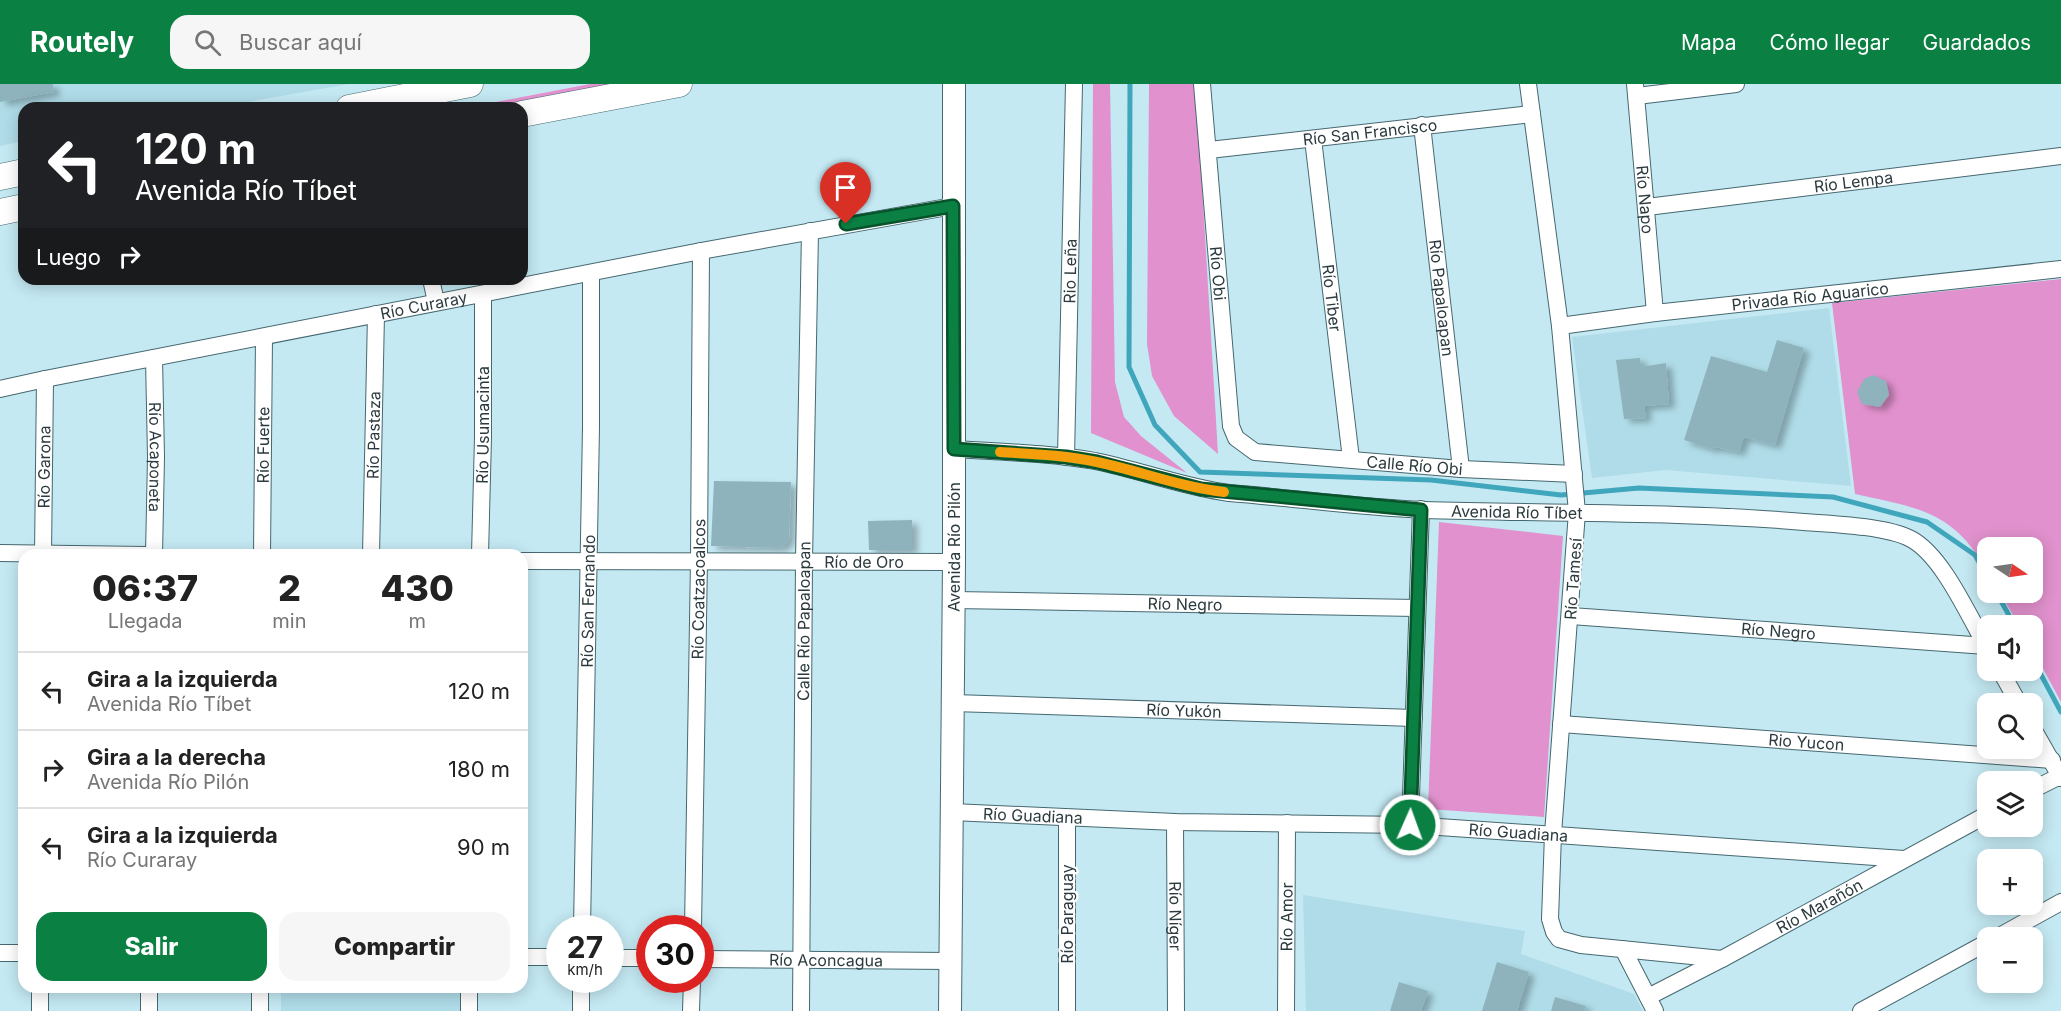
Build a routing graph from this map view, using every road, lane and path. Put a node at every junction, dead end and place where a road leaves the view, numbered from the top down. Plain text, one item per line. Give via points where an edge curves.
1 (470, 84) edge
2 (679, 84) edge
3 (954, 84) edge
4 (1074, 84) edge
5 (1202, 84) edge
6 (1528, 84) edge
7 (1736, 84) edge
8 (447, 86) edge
9 (1636, 90) edge
10 (376, 102) edge
11 (528, 113) edge
12 (1532, 114) junction
13 (1422, 125) junction
14 (1313, 139) junction
15 (1209, 150) junction
16 (2061, 156) edge
17 (18, 173) edge
18 (0, 177) edge
19 (953, 206) junction
20 (1647, 207) junction
21 (18, 208) edge
22 (0, 212) edge
23 (18, 225) edge
24 (0, 229) edge
25 (810, 231) junction
26 (700, 251) junction
27 (2061, 269) edge
28 (591, 273) junction
29 (432, 285) edge
30 (483, 294) junction
31 (436, 302) junction
32 (1655, 313) junction
33 (376, 314) junction
34 (1560, 326) junction
35 (264, 337) junction
36 (153, 358) junction
37 (45, 379) junction
38 (0, 389) edge
39 (954, 449) junction
40 (1255, 452) joint
41 (1066, 457) junction
42 (1351, 459) junction
43 (1461, 469) junction
44 (1574, 478) junction
45 (1577, 509) junction
46 (1421, 510) junction
47 (44, 549) edge
48 (154, 549) edge
49 (261, 549) edge
50 (371, 549) edge
51 (480, 549) edge
52 (0, 553) edge
53 (18, 553) edge
54 (699, 560) junction
55 (528, 561) edge
56 (589, 561) junction
57 (804, 561) junction
58 (954, 562) junction
59 (953, 600) junction
60 (1417, 608) junction
61 (1571, 616) junction
62 (1977, 630) edge
63 (1977, 647) edge
64 (953, 703) junction
65 (1414, 718) junction
66 (1561, 724) junction
67 (2043, 745) edge
68 (2052, 760) junction
69 (2060, 777) edge
70 (2043, 785) edge
71 (952, 812) junction
72 (1067, 818) junction
73 (1977, 820) edge
74 (1175, 822) junction
75 (1287, 823) junction
76 (1410, 825) junction
77 (1553, 834) junction
78 (1904, 859) junction
79 (2061, 902) edge
80 (582, 915) edge
81 (693, 915) edge
82 (2016, 927) edge
83 (1977, 948) edge
84 (1623, 949) junction
85 (0, 953) edge
86 (18, 953) edge
87 (528, 957) edge
88 (546, 957) edge
89 (714, 959) edge
90 (1722, 959) junction
91 (801, 960) junction
92 (951, 961) junction
93 (40, 993) edge
94 (149, 993) edge
95 (260, 993) edge
96 (469, 993) edge
97 (581, 993) edge
98 (692, 993) edge
99 (1652, 1004) edge
100 (40, 1011) edge
101 (149, 1011) edge
102 (260, 1011) edge
103 (469, 1011) edge
104 (581, 1011) edge
105 (692, 1011) edge
106 (801, 1011) edge
107 (950, 1011) edge
108 (1067, 1011) edge
109 (1176, 1011) edge
110 (1286, 1011) edge
111 (1861, 1011) edge

1 - 8 main road
2 - 11 main road
3 - 19 main road, Avenida Río Pilón
4 - 41 street, Rio Leña
5 - 15 street, Río Obi
6 - 12 street, Río Tamesí
7 - 9 street
8 - 10 main road
9 - 20 street, Río Napo
12 - 13 street, Río San Francisco
12 - 34 street, Río Tamesí
13 - 14 street, Río San Francisco
13 - 43 street, Río Papaloapan
14 - 15 street, Río San Francisco
14 - 42 street, Río Tiber
15 - 40 street, Río Obi via 1231,426 1236,438
16 - 20 street, Río Lempa
17 - 18 main road
19 - 25 street, Río Curaray
19 - 39 main road, Avenida Río Pilón
20 - 32 street, Río Napo
21 - 22 main road
23 - 24 main road
25 - 26 street, Río Curaray
25 - 57 street, Calle Río Papaloapan
26 - 28 street, Río Curaray
26 - 54 street, Río Coatzacoalcos
27 - 32 street, Privada Río Aguarico
28 - 30 street, Río Curaray
28 - 56 street, Río San Fernando
29 - 31 street
30 - 31 street, Río Curaray
30 - 51 street, Río Usumacinta
31 - 33 street, Río Curaray
32 - 34 street, Privada Río Aguarico
33 - 35 street, Río Curaray
33 - 50 street, Río Pastaza
34 - 44 street, Río Tamesí
35 - 36 street, Río Curaray
35 - 49 street, Río Fuerte
36 - 37 street, Río Curaray
36 - 48 street, Río Acaponeta
37 - 38 street, Río Curaray
37 - 47 street, Río Garona
39 - 41 street, Avenida Río Tíbet
39 - 58 main road, Avenida Río Pilón
40 - 42 street, Calle Río Obi
41 - 46 street, Avenida Río Tíbet via 1201,489
42 - 43 street, Calle Río Obi
43 - 44 street, Calle Río Obi
44 - 45 street, Río Tamesí
45 - 46 street, Avenida Río Tíbet
45 - 61 street, Río Tamesí
45 - 62 street, Avenida Río Tíbet via 1855,526 1909,538 1926,548 1940,565
46 - 60 street
52 - 53 street
54 - 56 street, Río de Oro
54 - 57 street, Río de Oro
54 - 81 street, Río Coatzacoalcos
55 - 56 street, Río de Oro
56 - 80 street, Río San Fernando
57 - 58 street, Río de Oro
57 - 91 street, Calle Río Papaloapan
58 - 59 main road, Avenida Río Pilón
59 - 60 street, Río Negro
59 - 64 main road, Avenida Río Pilón
60 - 65 street
61 - 63 street, Río Negro
61 - 66 street, Río Tamesí
64 - 65 street, Río Yukón
64 - 71 main road, Avenida Río Pilón
65 - 76 street
66 - 68 street, Rio Yucon
66 - 77 street, Río Tamesí
67 - 68 street
68 - 69 street
69 - 70 street
71 - 72 street, Río Guadiana
71 - 92 main road, Avenida Río Pilón
72 - 74 street, Río Guadiana
72 - 108 street, Río Paraguay
73 - 78 street, Río Marañón
74 - 75 street, Río Guadiana
74 - 109 street, Río Níger
75 - 76 street, Río Guadiana
75 - 110 street, Río Amor
76 - 77 street, Río Guadiana
77 - 78 street, Río Guadiana
77 - 84 street, Río Tamesí via 1550,919 1554,932 1568,942
78 - 90 street, Río Marañón
79 - 82 street
83 - 111 street
84 - 90 street
84 - 99 street
85 - 86 street
87 - 88 street
89 - 91 street, Río Aconcagua
90 - 99 street, Río Marañón
91 - 92 street, Río Aconcagua
91 - 106 street, Calle Río Papaloapan
92 - 107 main road, Avenida Río Pilón
93 - 100 street
94 - 101 street
95 - 102 street
96 - 103 street
97 - 104 street
98 - 105 street

